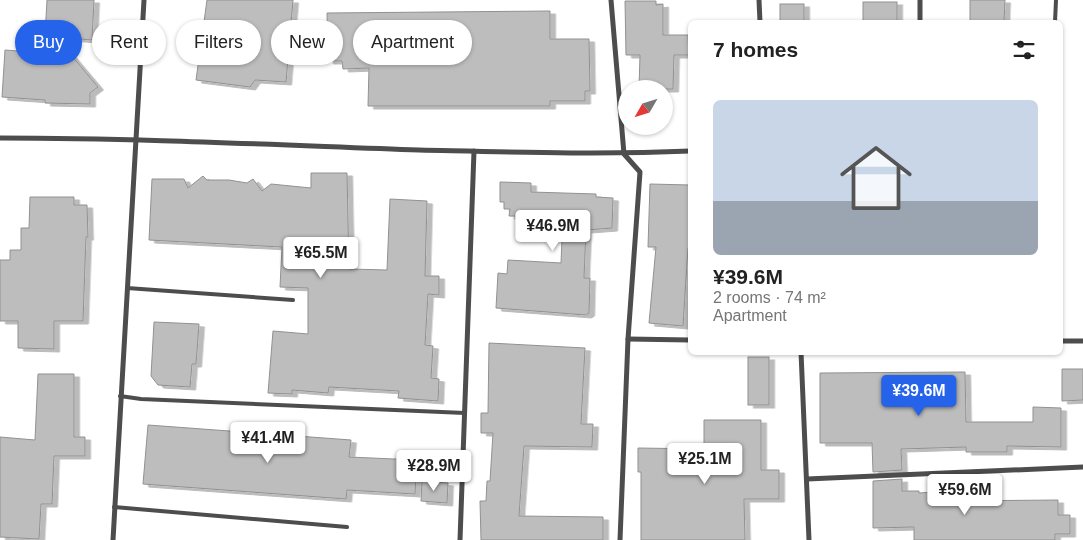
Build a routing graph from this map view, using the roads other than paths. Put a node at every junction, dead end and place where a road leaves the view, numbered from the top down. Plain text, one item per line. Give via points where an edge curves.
1 (144, 0) edge
2 (611, 0) edge
3 (759, 0) edge
4 (920, 0) edge
5 (1056, 0) edge
6 (760, 20) edge
7 (920, 20) edge
8 (1055, 20) edge
9 (0, 138) edge
10 (136, 141) junction
11 (474, 151) junction
12 (688, 151) edge
13 (624, 154) junction
14 (127, 288) junction
15 (293, 300) dead end
16 (628, 339) junction
17 (688, 340) edge
18 (1063, 341) edge
19 (1083, 341) edge
20 (801, 355) edge
21 (120, 396) junction
22 (465, 413) junction
23 (1083, 467) edge
24 (807, 479) junction
25 (114, 507) junction
26 (346, 527) dead end
27 (113, 540) edge
28 (460, 540) edge
29 (620, 540) edge
30 (809, 540) edge

1 - 10 street
2 - 13 street
3 - 6 street
4 - 7 street
5 - 8 lane
9 - 10 street
10 - 11 street
10 - 14 street
11 - 13 street
11 - 22 street
12 - 13 street
13 - 16 street via 640,172
14 - 15 lane
14 - 21 street
16 - 17 street
16 - 29 street
18 - 19 street
20 - 24 street
21 - 22 lane
21 - 25 street
22 - 28 street
23 - 24 street
24 - 30 street
25 - 26 lane
25 - 27 street

